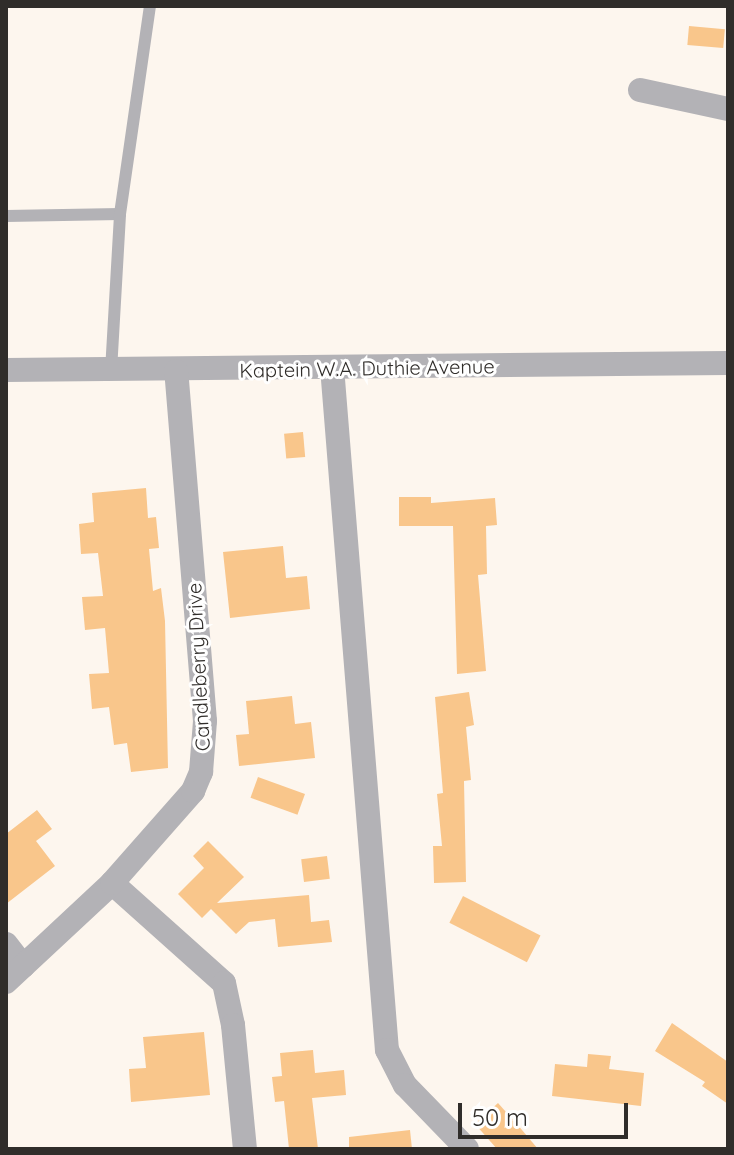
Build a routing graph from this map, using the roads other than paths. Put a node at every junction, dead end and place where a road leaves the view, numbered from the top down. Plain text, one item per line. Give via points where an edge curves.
1 (150, 6) edge
2 (640, 90) dead end
3 (728, 109) edge
4 (120, 214) junction
5 (6, 216) edge
6 (728, 363) edge
7 (332, 367) junction
8 (6, 370) edge
9 (111, 371) junction
10 (176, 371) junction
11 (112, 883) junction
12 (6, 944) edge
13 (14, 974) edge
14 (245, 1149) edge
15 (467, 1149) edge

1 - 4 lane
2 - 3 street
4 - 5 lane
4 - 9 lane
6 - 7 street, Kaptein W.A. Duthie Avenue
7 - 10 street, Kaptein W.A. Duthie Avenue
7 - 15 street via 387,1050 405,1085
8 - 9 street, Kaptein W.A. Duthie Avenue
9 - 10 street, Kaptein W.A. Duthie Avenue
10 - 11 street, Candleberry Drive via 205,749 193,791
11 - 13 street, Candleberry Drive
11 - 14 street via 224,983
12 - 13 street

